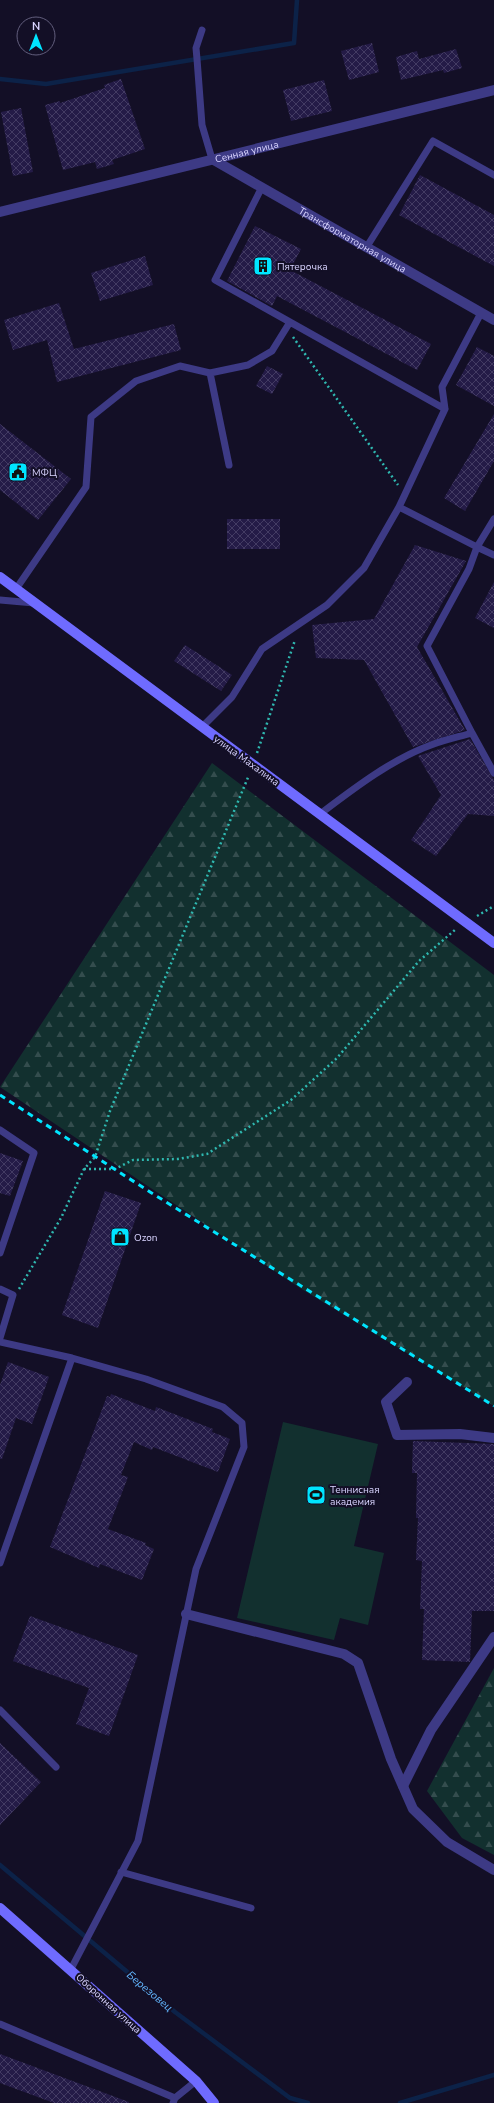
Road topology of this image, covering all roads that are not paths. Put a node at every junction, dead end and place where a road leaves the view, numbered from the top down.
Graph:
1 (202, 30) dead end
2 (494, 90) edge
3 (212, 159) junction
4 (494, 175) edge
5 (261, 189) junction
6 (0, 212) edge
7 (366, 248) junction
8 (481, 313) junction
9 (494, 320) edge
10 (288, 324) junction
11 (210, 374) junction
12 (445, 409) junction
13 (229, 464) dead end
14 (399, 507) junction
15 (494, 519) edge
16 (477, 547) junction
17 (494, 555) edge
18 (0, 577) edge
19 (16, 590) junction
20 (0, 600) edge
21 (34, 603) junction
22 (202, 727) junction
23 (472, 733) junction
24 (494, 773) edge
25 (320, 814) junction
26 (494, 943) edge
27 (0, 1130) edge
28 (0, 1253) edge
29 (0, 1289) edge
30 (0, 1338) edge
31 (0, 1342) edge
32 (72, 1358) junction
33 (407, 1382) dead end
34 (494, 1438) edge
35 (0, 1563) edge
36 (186, 1614) junction
37 (494, 1636) edge
38 (0, 1710) edge
39 (56, 1767) dead end
40 (403, 1786) junction
41 (494, 1870) edge
42 (122, 1872) junction
43 (0, 1908) edge
44 (250, 1908) dead end
45 (71, 1969) junction
46 (0, 2024) edge
47 (196, 2081) junction
48 (174, 2100) edge
49 (214, 2103) edge

1 - 3 lane
2 - 3 street, Сенная улица
3 - 5 street, Трансформаторная улица
3 - 6 street, Сенная улица
4 - 7 lane
5 - 7 street, Трансформаторная улица
5 - 10 lane
7 - 8 street, Трансформаторная улица
8 - 9 street, Трансформаторная улица
8 - 12 lane
10 - 11 lane
10 - 12 lane
11 - 13 lane
11 - 19 lane
12 - 14 lane
14 - 16 lane
14 - 22 lane
15 - 16 lane
16 - 17 lane
16 - 23 lane
18 - 19 street, улица Махалина
19 - 21 street, улица Махалина
20 - 21 lane
21 - 22 street, улица Махалина
22 - 25 street, улица Махалина
23 - 24 lane
23 - 25 lane
25 - 26 street, улица Махалина
27 - 28 lane
29 - 30 lane
31 - 32 lane
32 - 35 lane
32 - 36 lane
33 - 34 street
36 - 40 street
36 - 42 lane
37 - 40 street
38 - 39 lane
40 - 41 street
42 - 44 lane
42 - 45 lane
43 - 45 street, Оборонная улица
45 - 47 street, Оборонная улица
46 - 48 lane
47 - 48 lane
47 - 49 street, Оборонная улица

